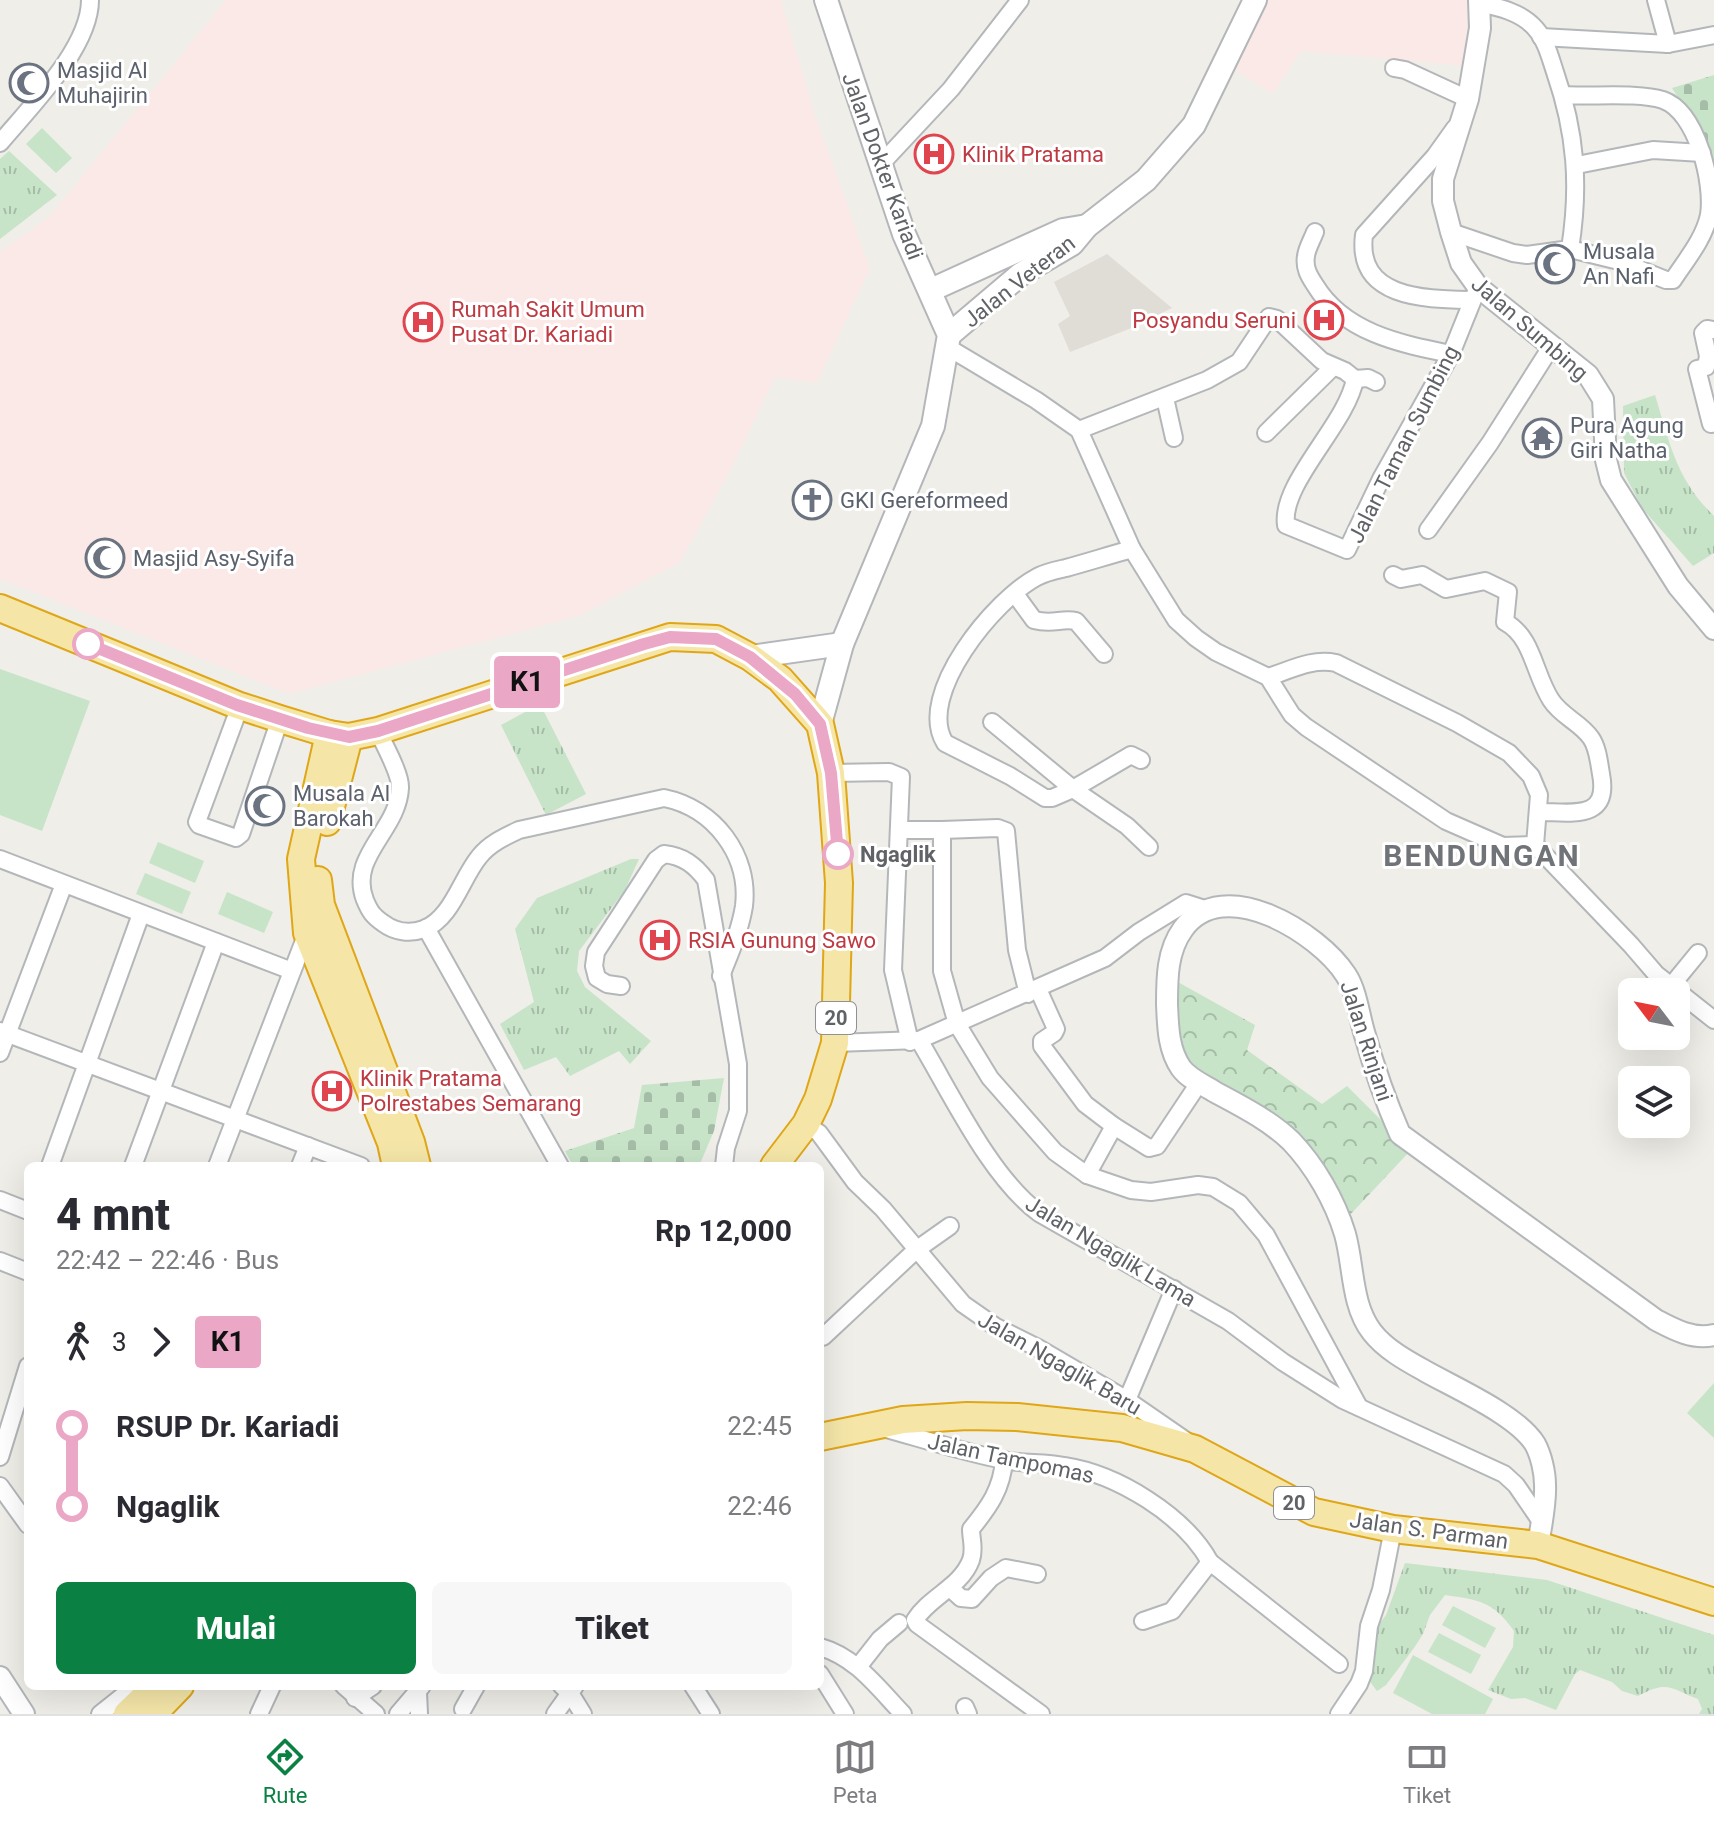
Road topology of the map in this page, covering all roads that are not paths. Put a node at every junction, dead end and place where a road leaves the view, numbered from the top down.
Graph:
1 (90, 0) edge
2 (826, 0) edge
3 (1255, 0) edge
4 (1656, 0) edge
5 (1479, 1) edge
6 (1017, 2) edge
7 (1714, 35) edge
8 (1541, 37) junction
9 (1668, 44) junction
10 (1394, 68) dead end
11 (1563, 95) junction
12 (1466, 107) junction
13 (0, 143) edge
14 (1702, 153) junction
15 (880, 165) junction
16 (1577, 165) junction
17 (1087, 226) junction
18 (1315, 232) dead end
19 (1451, 232) junction
20 (1570, 249) junction
21 (931, 290) junction
22 (1475, 293) junction
23 (1714, 330) edge
24 (949, 341) junction
25 (1551, 347) junction
26 (1451, 354) junction
27 (1333, 367) junction
28 (1355, 379) junction
29 (1376, 382) dead end
30 (1165, 398) junction
31 (1711, 424) dead end
32 (1079, 430) junction
33 (1266, 433) dead end
34 (1174, 438) dead end
35 (1428, 530) dead end
36 (1132, 549) junction
37 (1393, 575) dead end
38 (1015, 594) junction
39 (0, 608) edge
40 (1714, 629) edge
41 (842, 644) junction
42 (1104, 654) dead end
43 (750, 657) junction
44 (1268, 677) junction
45 (240, 706) junction
46 (280, 719) junction
47 (992, 722) dead end
48 (820, 724) junction
49 (378, 731) junction
50 (339, 735) junction
51 (1141, 760) dead end
52 (831, 773) junction
53 (1073, 789) junction
54 (1538, 812) junction
55 (900, 830) junction
56 (942, 830) junction
57 (1535, 845) junction
58 (1149, 847) dead end
59 (0, 859) edge
60 (64, 884) junction
61 (1208, 910) junction
62 (141, 914) junction
63 (426, 928) junction
64 (307, 933) junction
65 (216, 942) junction
66 (1698, 953) dead end
67 (292, 971) junction
68 (721, 976) junction
69 (1661, 978) edge
70 (1678, 978) edge
71 (621, 986) dead end
72 (1033, 991) junction
73 (1690, 1001) edge
74 (1714, 1020) edge
75 (957, 1024) junction
76 (4, 1032) edge
77 (915, 1041) junction
78 (835, 1043) junction
79 (0, 1053) edge
80 (368, 1060) junction
81 (87, 1063) junction
82 (1199, 1083) junction
83 (161, 1091) junction
84 (235, 1119) junction
85 (806, 1124) junction
86 (1114, 1126) junction
87 (308, 1146) junction
88 (51, 1162) edge
89 (134, 1162) edge
90 (219, 1162) edge
91 (302, 1162) edge
92 (350, 1162) edge
93 (395, 1162) edge
94 (416, 1162) edge
95 (558, 1162) edge
96 (724, 1162) edge
97 (777, 1162) edge
98 (1087, 1175) junction
99 (0, 1200) edge
100 (24, 1209) edge
101 (950, 1226) dead end
102 (916, 1250) junction
103 (0, 1261) edge
104 (24, 1270) edge
105 (1174, 1289) junction
106 (1714, 1335) edge
107 (824, 1336) edge
108 (23, 1400) edge
109 (1127, 1400) junction
110 (1359, 1407) junction
111 (878, 1427) junction
112 (824, 1436) edge
113 (1195, 1449) junction
114 (0, 1457) edge
115 (1004, 1460) junction
116 (0, 1486) edge
117 (24, 1519) edge
118 (1393, 1529) junction
119 (1540, 1534) junction
120 (1210, 1562) junction
121 (1037, 1574) dead end
122 (950, 1588) junction
123 (1714, 1602) edge
124 (1143, 1621) dead end
125 (899, 1623) dead end
126 (824, 1648) edge
127 (1339, 1664) dead end
128 (858, 1667) junction
129 (0, 1677) edge
130 (824, 1680) edge
131 (171, 1690) edge
132 (270, 1690) edge
133 (419, 1690) edge
134 (420, 1690) edge
135 (474, 1690) edge
136 (568, 1690) edge
137 (570, 1690) edge
138 (696, 1690) edge
139 (349, 1692) edge
140 (146, 1701) edge
141 (463, 1709) dead end
142 (24, 1714) edge
143 (100, 1714) edge
144 (259, 1714) edge
145 (376, 1714) edge
146 (398, 1714) edge
147 (419, 1714) edge
148 (555, 1714) edge
149 (583, 1714) edge
150 (711, 1714) edge
151 (845, 1714) edge
152 (903, 1714) edge
153 (1041, 1714) edge
154 (1340, 1714) edge

1 - 13 street
2 - 15 main road, Jalan Dokter Kariadi
3 - 17 main road, Jalan Veteran
4 - 9 street
5 - 8 street
5 - 12 street, Jalan Sumbing
6 - 15 street
7 - 9 street
8 - 9 street
8 - 11 street
10 - 12 street
11 - 14 street
11 - 16 street
12 - 19 street, Jalan Sumbing
12 - 22 street
14 - 16 street
14 - 20 street
15 - 21 main road, Jalan Dokter Kariadi
16 - 20 street
17 - 21 main road, Jalan Veteran
17 - 24 main road, Jalan Veteran
18 - 26 street
19 - 20 street
19 - 22 street, Jalan Sumbing
21 - 24 main road, Jalan Dokter Kariadi
22 - 25 street, Jalan Sumbing
22 - 26 street, Jalan Taman Sumbing
23 - 31 street
24 - 32 street
24 - 41 main road
25 - 35 street
25 - 40 street, Jalan Sumbing
26 - 28 street, Jalan Taman Sumbing
27 - 28 street
27 - 30 street
27 - 33 street
28 - 29 street
30 - 32 street
30 - 34 street
32 - 36 street
36 - 38 street
36 - 44 street
37 - 54 street
38 - 42 street
38 - 53 street
39 - 45 highway, 20
41 - 43 main road
41 - 48 main road
43 - 48 highway, 20
43 - 49 highway, 20
44 - 54 street
44 - 57 street
45 - 46 highway, 20
45 - 46 street
46 - 50 highway, 20
47 - 53 street
48 - 52 highway, 20
49 - 50 highway, 20
49 - 63 street
50 - 64 highway
50 - 80 highway
51 - 53 street
52 - 55 street, Jalan Ngaglik Lama
52 - 78 highway, 20
53 - 58 street
54 - 57 street
55 - 56 street
55 - 77 street, Jalan Ngaglik Lama
56 - 72 street
56 - 75 street
57 - 69 street
59 - 60 street
60 - 62 street
60 - 76 street
61 - 72 street
61 - 82 street
61 - 106 street, Jalan Rinjani
62 - 65 street
62 - 81 street
63 - 68 street
63 - 95 street
64 - 67 street
64 - 80 highway
65 - 67 street
65 - 83 street
66 - 70 street
67 - 84 street
68 - 71 street
68 - 96 street
72 - 75 street
72 - 86 street
73 - 74 street
75 - 77 street
75 - 98 street
76 - 79 street
76 - 81 street
77 - 78 street
77 - 105 street, Jalan Ngaglik Lama
78 - 85 highway, 20
80 - 93 highway
80 - 94 highway
81 - 83 street
81 - 88 street
82 - 86 street
82 - 119 street
83 - 84 street
83 - 89 street
84 - 87 street
84 - 90 street
85 - 97 highway, 20
85 - 102 street, Jalan Ngaglik Baru
86 - 98 street
87 - 91 street
87 - 92 street
98 - 110 street
99 - 100 street
101 - 102 street
102 - 107 street
102 - 109 street, Jalan Ngaglik Baru
103 - 104 street
105 - 109 street
105 - 110 street, Jalan Ngaglik Lama
108 - 114 street
109 - 113 street, Jalan Ngaglik Baru
110 - 119 street, Jalan Ngaglik Lama
111 - 112 highway, Jalan S. Parman / 20
111 - 113 highway, Jalan S. Parman / 20
111 - 115 street, Jalan Tampomas
113 - 118 highway, Jalan S. Parman / 20
115 - 120 street, Jalan Tampomas
115 - 122 street
116 - 117 street
118 - 119 highway, Jalan S. Parman / 20
118 - 154 street
119 - 123 highway, Jalan S. Parman / 20
120 - 124 street
120 - 127 street, Jalan Tampomas
121 - 122 street
122 - 153 street
125 - 128 street
126 - 128 street
128 - 152 street
129 - 142 street
130 - 151 street
131 - 140 highway
132 - 144 street
133 - 146 street
134 - 147 street
135 - 141 street
136 - 148 street
137 - 149 street
138 - 150 street
139 - 145 street
140 - 143 street

